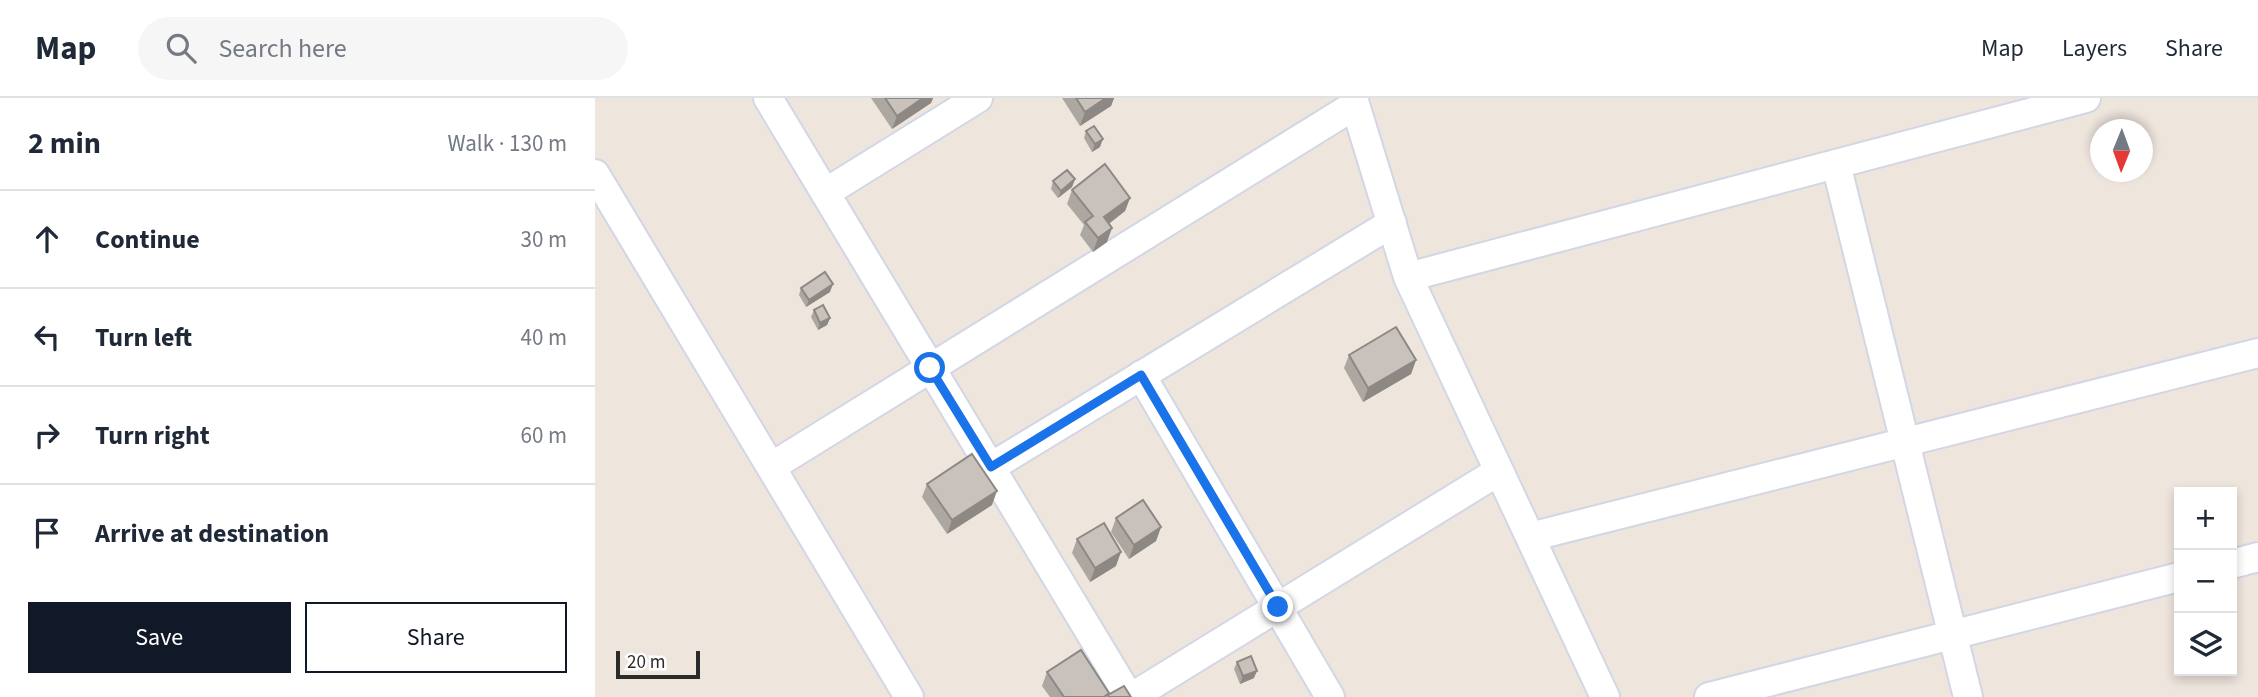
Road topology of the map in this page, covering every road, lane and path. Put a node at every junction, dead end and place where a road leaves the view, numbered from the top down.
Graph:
1 (768, 98) edge
2 (978, 98) edge
3 (2086, 98) edge
4 (1354, 102) edge
5 (1836, 164) junction
6 (595, 174) edge
7 (825, 193) junction
8 (1392, 223) junction
9 (1408, 277) junction
10 (2258, 353) edge
11 (930, 368) junction
12 (1141, 375) junction
13 (1905, 442) junction
14 (771, 467) junction
15 (991, 467) junction
16 (1499, 471) junction
17 (1530, 537) junction
18 (2258, 557) edge
19 (2237, 563) edge
20 (2174, 578) edge
21 (1278, 607) junction
22 (1953, 635) junction
23 (909, 697) edge
24 (1131, 697) edge
25 (1330, 697) edge
26 (1605, 697) edge
27 (1709, 697) edge
28 (1968, 697) edge

1 - 7 street
2 - 7 street
3 - 5 street
4 - 8 street
4 - 11 street
5 - 9 street
5 - 13 street
6 - 14 street
7 - 11 street
8 - 9 street
8 - 12 street
9 - 16 street
10 - 13 street
11 - 14 street
11 - 15 street
12 - 15 street
12 - 21 street
13 - 17 street
13 - 22 street
14 - 23 street
15 - 24 street
16 - 17 street
16 - 21 street
17 - 26 street
18 - 19 street
20 - 22 street
21 - 24 street
21 - 25 street
22 - 27 street
22 - 28 street

